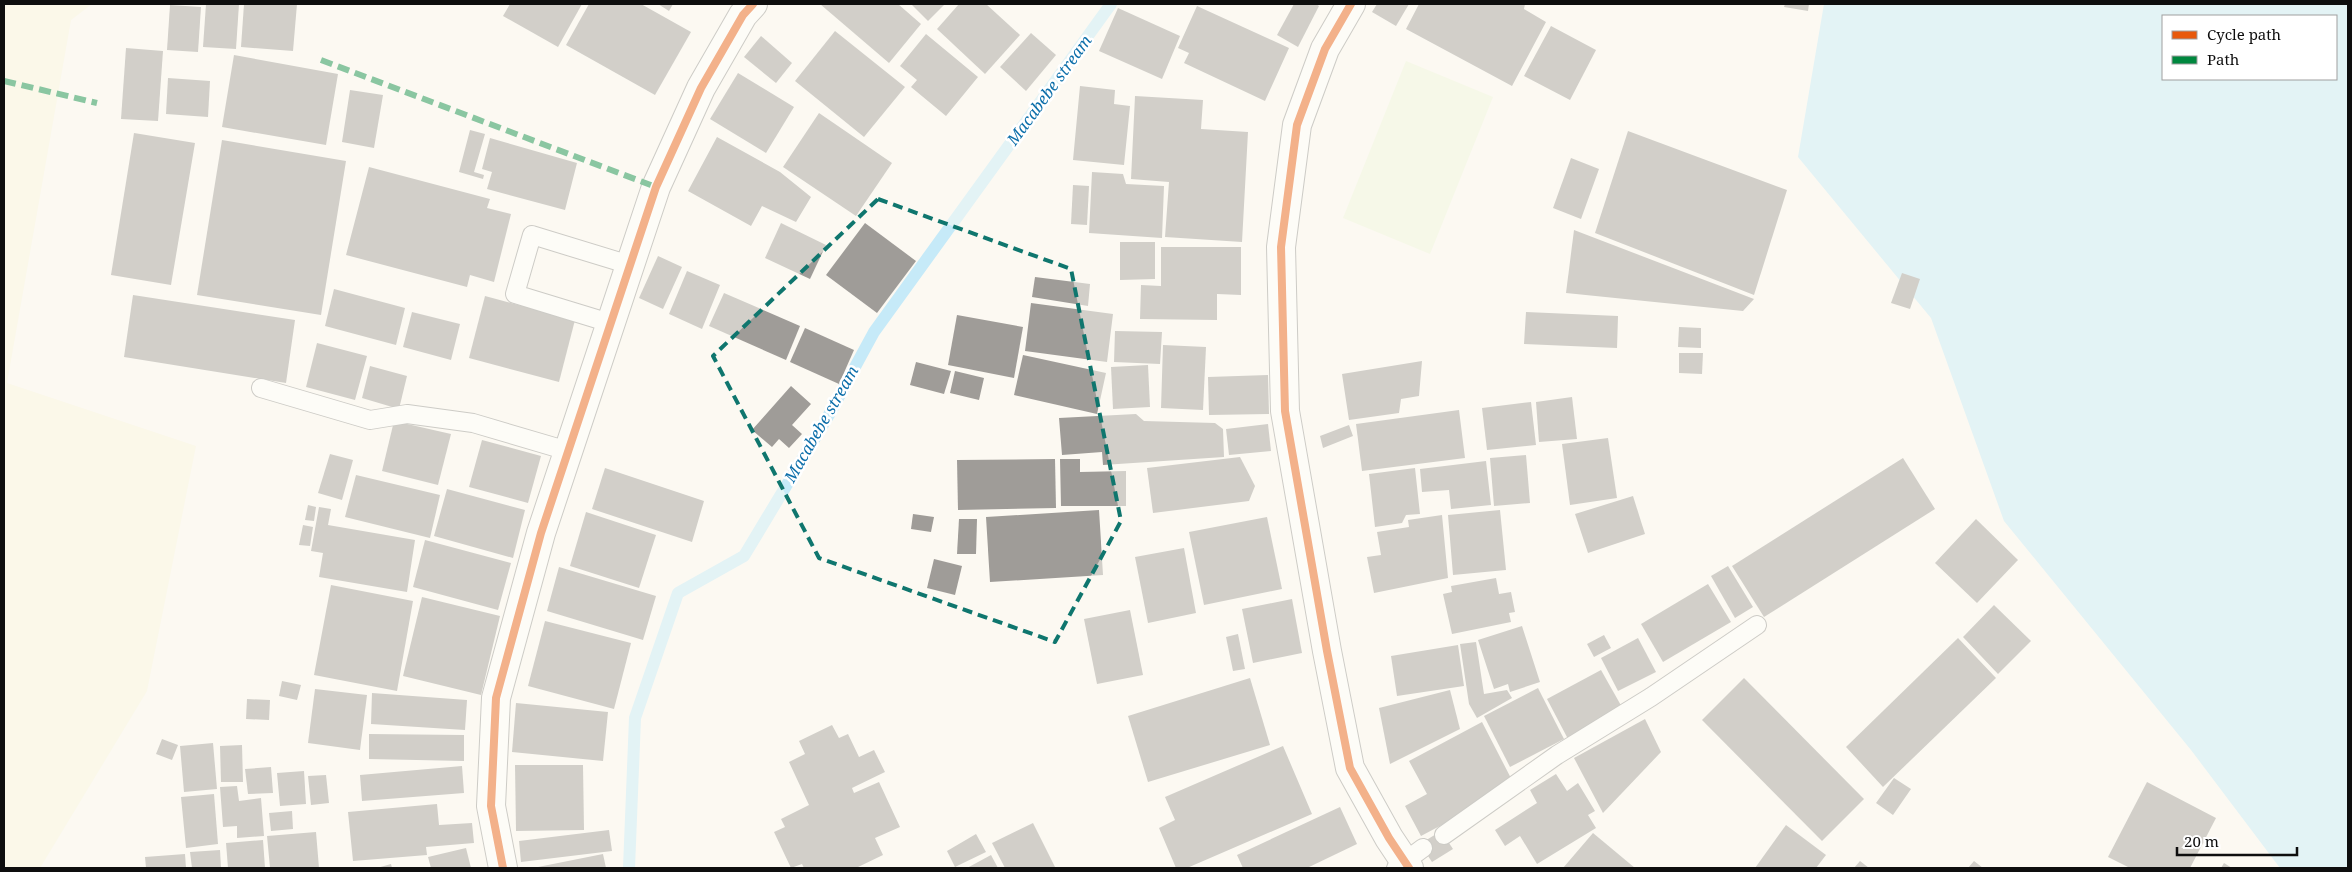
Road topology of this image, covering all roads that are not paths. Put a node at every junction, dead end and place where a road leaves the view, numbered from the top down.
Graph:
1 (753, 4) edge
2 (1351, 4) edge
3 (630, 265) junction
4 (610, 323) junction
5 (262, 388) dead end
6 (568, 451) junction
7 (1757, 626) dead end
8 (1444, 835) dead end
9 (1408, 862) edge
10 (504, 868) edge

1 - 3 street
2 - 9 street
3 - 4 street
3 - 4 lane
4 - 6 street
5 - 6 lane
6 - 10 street
7 - 8 lane

